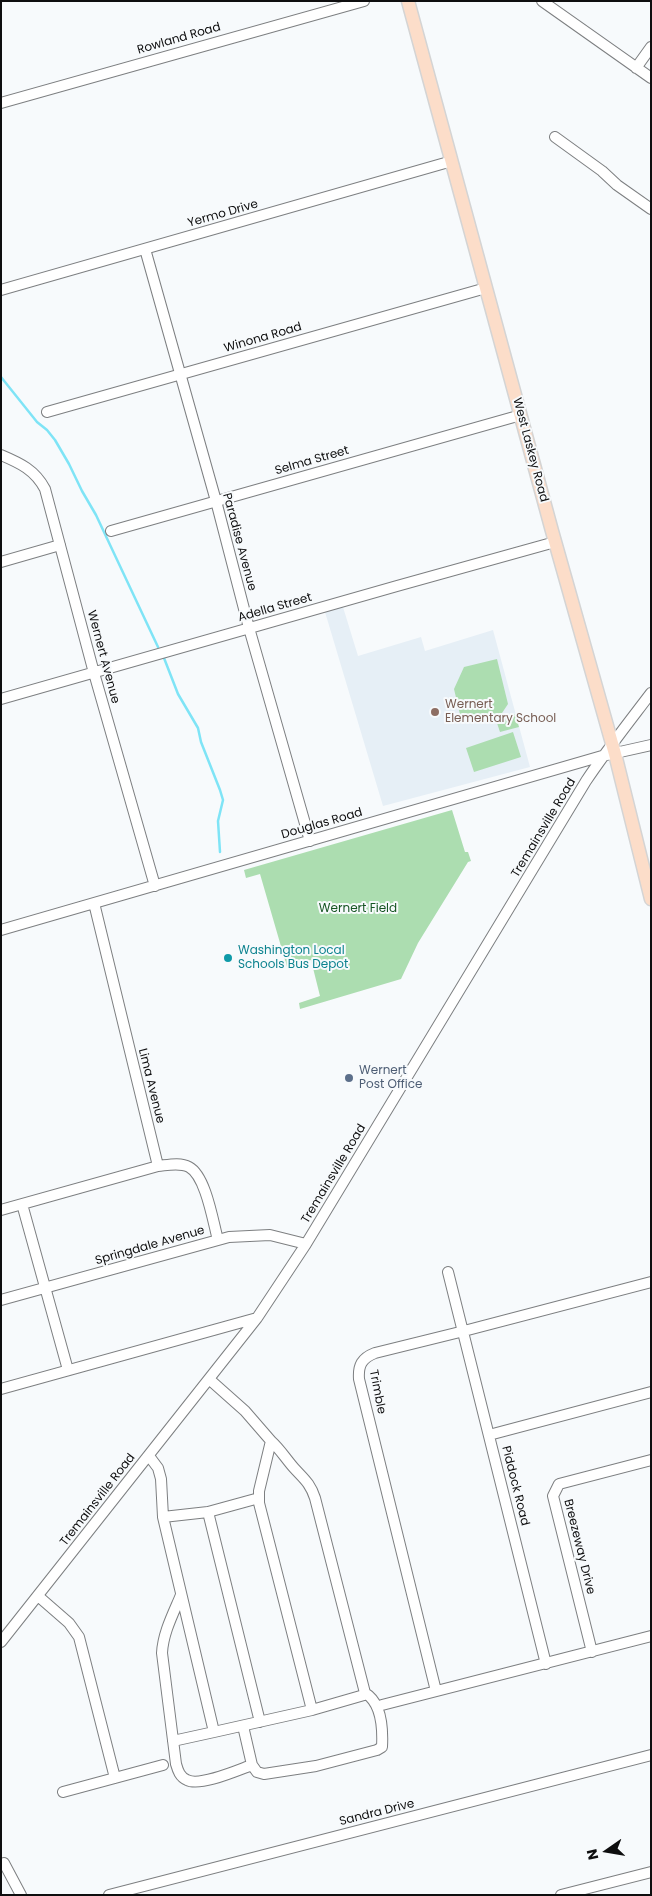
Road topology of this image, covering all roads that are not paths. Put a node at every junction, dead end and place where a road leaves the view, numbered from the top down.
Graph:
1 (364, 1) edge
2 (408, 1) edge
3 (542, 1) edge
4 (651, 47) edge
5 (636, 68) junction
6 (651, 78) edge
7 (1, 103) edge
8 (555, 137) dead end
9 (452, 161) junction
10 (651, 209) edge
11 (145, 249) junction
12 (486, 288) junction
13 (1, 290) edge
14 (179, 375) junction
15 (47, 412) dead end
16 (521, 415) junction
17 (1, 455) edge
18 (216, 501) junction
19 (111, 531) dead end
20 (555, 542) junction
21 (60, 545) junction
22 (1, 562) edge
23 (249, 628) junction
24 (94, 673) junction
25 (651, 693) edge
26 (1, 699) edge
27 (651, 745) edge
28 (610, 752) junction
29 (310, 841) junction
30 (647, 865) edge
31 (154, 886) junction
32 (651, 898) edge
33 (94, 903) junction
34 (1, 930) edge
35 (158, 1166) junction
36 (22, 1204) junction
37 (1, 1210) edge
38 (218, 1240) junction
39 (306, 1244) junction
40 (448, 1272) dead end
41 (651, 1282) edge
42 (45, 1288) junction
43 (1, 1300) edge
44 (257, 1318) junction
45 (464, 1332) junction
46 (68, 1370) junction
47 (210, 1379) junction
48 (1, 1389) edge
49 (651, 1392) edge
50 (489, 1435) junction
51 (271, 1441) junction
52 (149, 1456) junction
53 (651, 1460) edge
54 (259, 1498) junction
55 (208, 1512) junction
56 (164, 1517) junction
57 (181, 1595) junction
58 (38, 1596) junction
59 (651, 1636) edge
60 (1, 1642) edge
61 (592, 1652) junction
62 (546, 1664) junction
63 (436, 1691) junction
64 (365, 1692) junction
65 (382, 1705) dead end
66 (312, 1710) junction
67 (260, 1722) junction
68 (243, 1726) junction
69 (214, 1732) junction
70 (173, 1741) junction
71 (651, 1755) edge
72 (163, 1765) dead end
73 (252, 1765) junction
74 (115, 1778) junction
75 (63, 1792) dead end
76 (4, 1863) dead end
77 (651, 1872) edge
78 (21, 1895) edge
79 (109, 1895) edge
80 (561, 1895) edge

1 - 7 street, Rowland Road
2 - 9 main road, West Laskey Road
3 - 5 street
4 - 5 street
5 - 6 street
8 - 10 street
9 - 11 street, Yermo Drive
9 - 12 main road, West Laskey Road
11 - 13 street, Yermo Drive
11 - 14 street, Paradise Avenue
12 - 14 street, Winona Road
12 - 16 main road, West Laskey Road
14 - 15 street, Winona Road
14 - 18 street, Paradise Avenue
16 - 18 street, Selma Street
16 - 20 main road, West Laskey Road
17 - 21 street, Wernert Avenue
18 - 19 street, Selma Street
18 - 23 street, Paradise Avenue
20 - 23 street, Adella Street
20 - 28 main road, West Laskey Road
21 - 22 street
21 - 24 street, Wernert Avenue
23 - 24 street, Adella Street
23 - 29 street, Paradise Avenue
24 - 26 street, Adella Street
24 - 31 street, Wernert Avenue
25 - 28 street, Tremainsville Road
27 - 28 street, Douglas Road
28 - 29 street, Douglas Road
28 - 30 main road, West Laskey Road
28 - 39 street, Tremainsville Road
29 - 31 street, Douglas Road
30 - 32 main road, West Laskey Road
31 - 33 street, Douglas Road
33 - 34 street, Douglas Road
33 - 35 street, Lima Avenue
35 - 36 street
35 - 38 street
36 - 37 street
36 - 42 street
38 - 39 street, Springdale Avenue
38 - 42 street, Springdale Avenue
39 - 44 street, Tremainsville Road
40 - 45 street, Piddock Road
41 - 45 street, Trimble
42 - 43 street, Springdale Avenue
42 - 46 street
44 - 46 street
44 - 47 street, Tremainsville Road
45 - 50 street, Piddock Road
45 - 63 street, Trimble
46 - 48 street
47 - 51 street
47 - 52 street, Tremainsville Road
49 - 50 street
50 - 62 street, Piddock Road
51 - 54 street
51 - 64 street
52 - 56 street
52 - 58 street, Tremainsville Road
53 - 61 street, Breezeway Drive
54 - 55 street
54 - 66 street
55 - 56 street
55 - 67 street
56 - 57 street
57 - 69 street
57 - 70 street
58 - 60 street, Tremainsville Road
58 - 74 street
59 - 61 street
61 - 62 street
62 - 63 street
63 - 65 street
64 - 66 street
64 - 73 street
66 - 67 street
67 - 68 street
68 - 69 street
68 - 73 street
69 - 70 street
70 - 73 street
71 - 79 street, Sandra Drive
72 - 74 street
74 - 75 street
76 - 78 street
77 - 80 street

